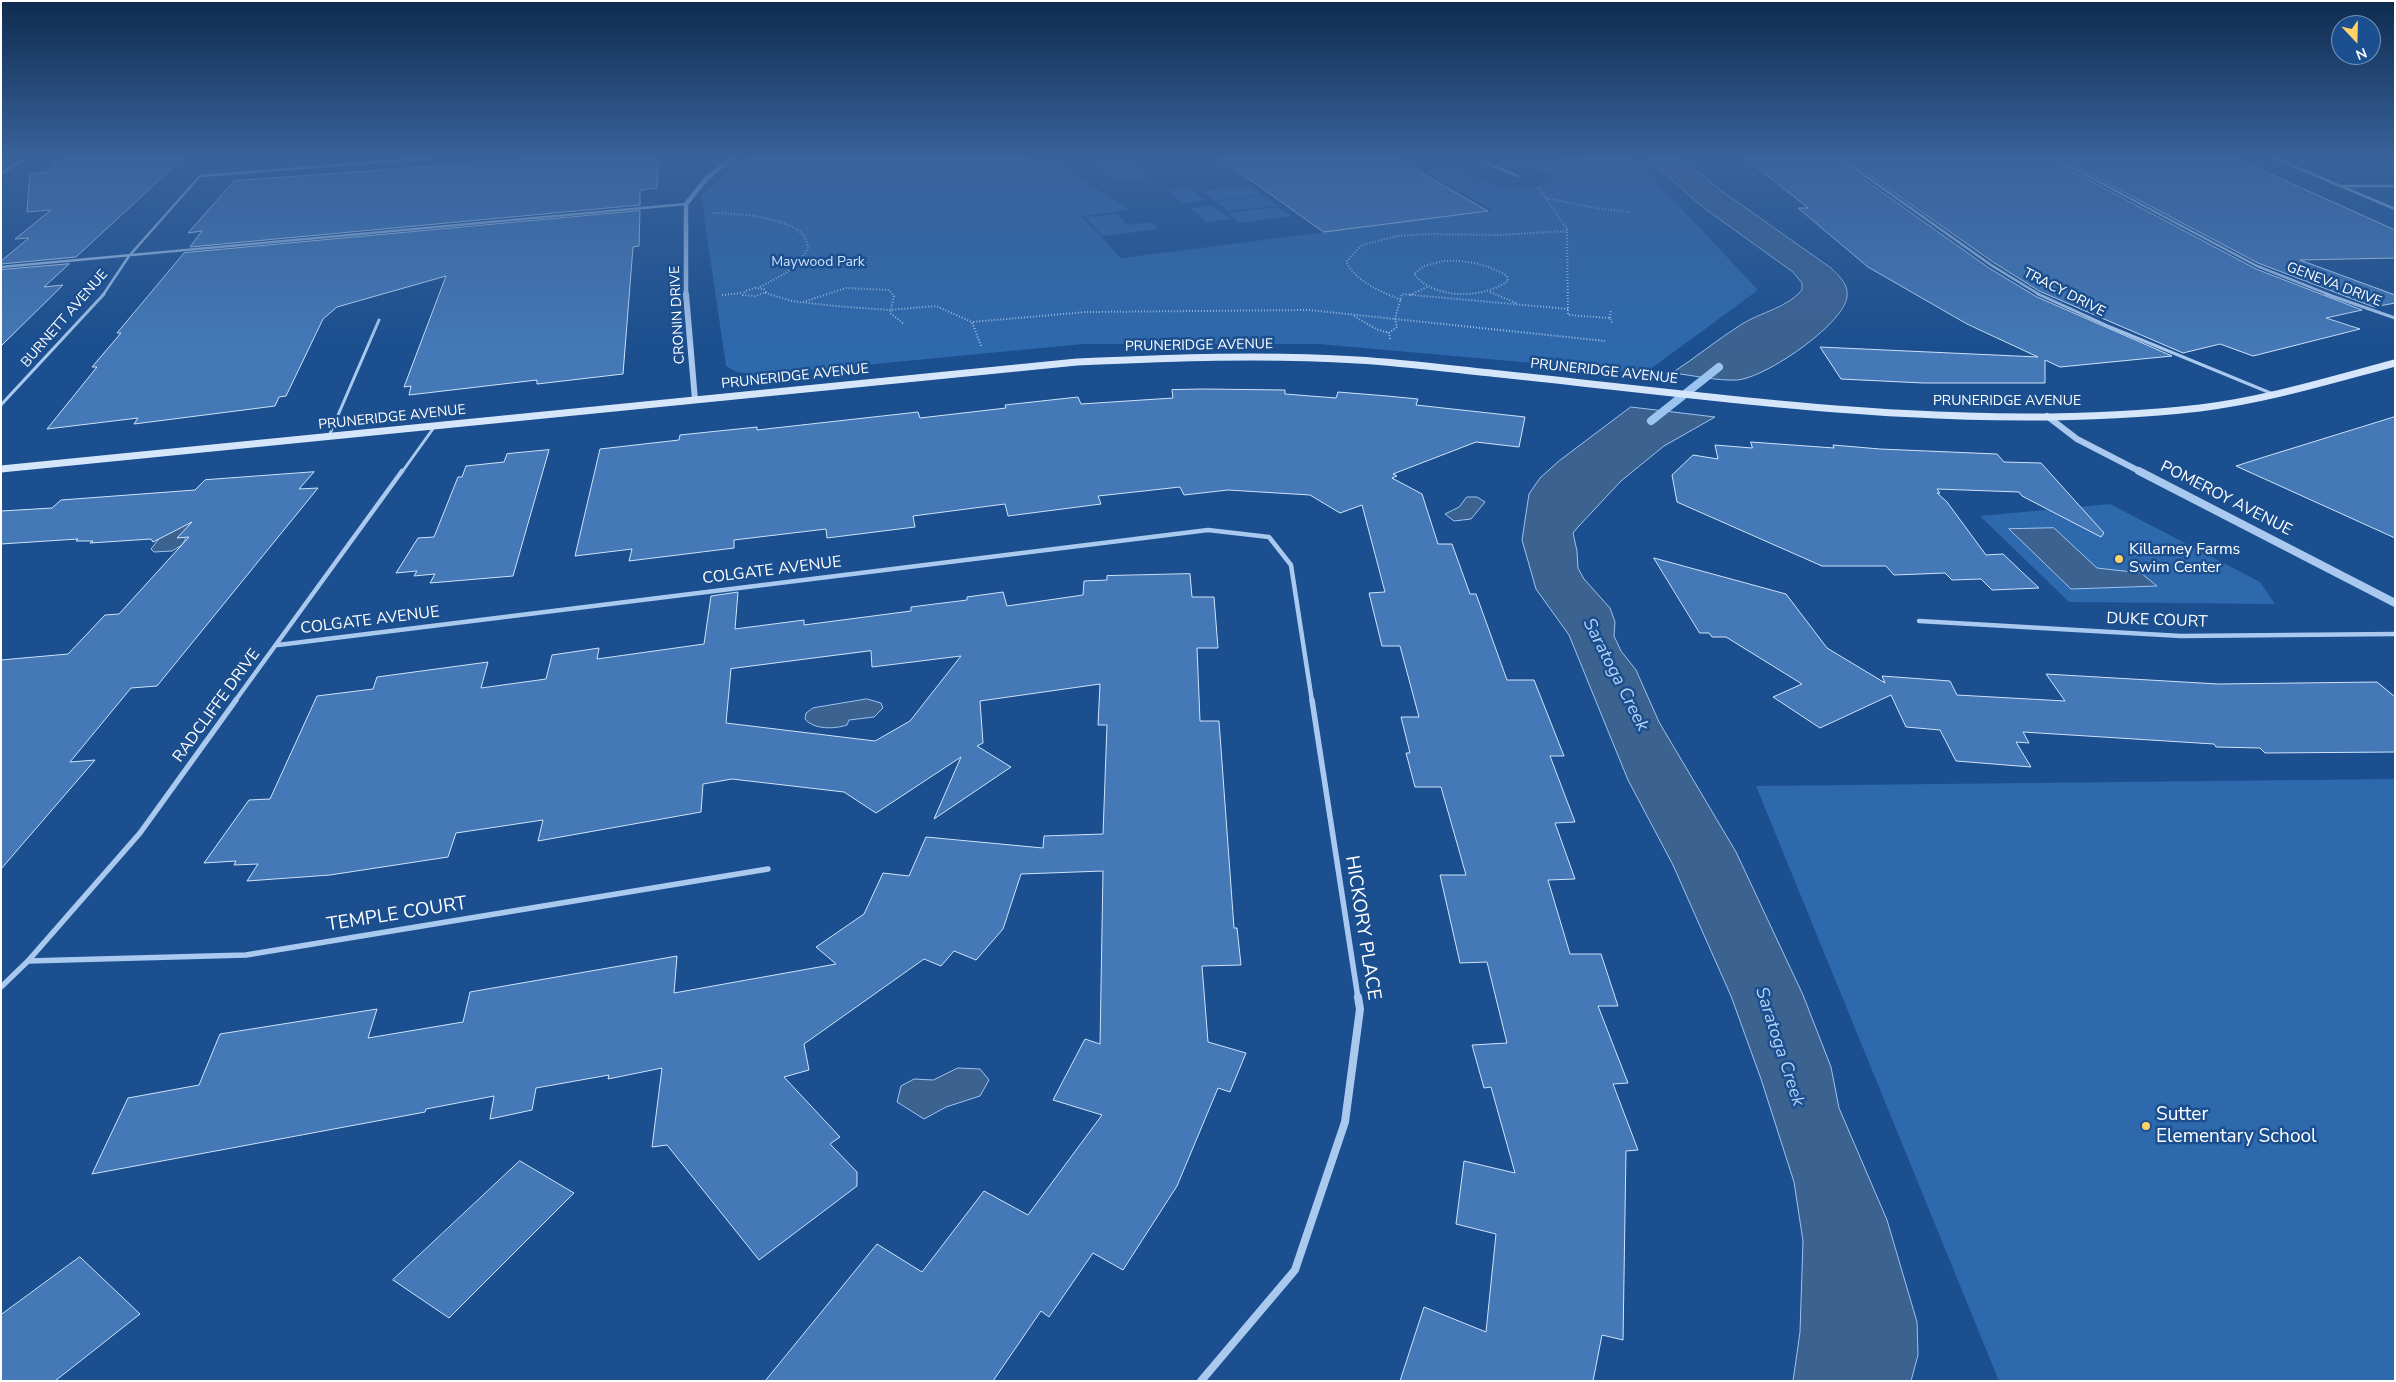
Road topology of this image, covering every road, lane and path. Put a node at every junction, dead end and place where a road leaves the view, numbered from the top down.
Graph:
1 (159, 222) edge
2 (488, 222) edge
3 (686, 222) edge
4 (778, 222) edge
5 (1561, 222) edge
6 (1931, 222) edge
7 (2175, 222) edge
8 (1567, 231) junction
9 (129, 256) junction
10 (1, 267) edge
11 (1428, 287) junction
12 (758, 288) junction
13 (1488, 292) junction
14 (742, 293) junction
15 (765, 293) junction
16 (1459, 293) junction
17 (722, 295) dead end
18 (1410, 295) junction
19 (1457, 299) junction
20 (1401, 300) junction
21 (801, 302) junction
22 (1519, 304) junction
23 (1568, 309) junction
24 (1611, 309) dead end
25 (889, 310) junction
26 (1352, 315) junction
27 (1395, 318) junction
28 (1610, 318) junction
29 (2395, 318) edge
30 (379, 320) dead end
31 (972, 322) junction
32 (1612, 323) dead end
33 (904, 324) dead end
34 (1389, 333) junction
35 (1390, 340) dead end
36 (1606, 341) dead end
37 (2395, 363) edge
38 (989, 370) junction
39 (2273, 394) junction
40 (695, 400) junction
41 (1, 406) edge
42 (2048, 416) junction
43 (435, 426) junction
44 (329, 436) junction
45 (1, 469) edge
46 (1269, 537) joint
47 (2395, 603) edge
48 (1919, 622) dead end
49 (2395, 634) edge
50 (278, 645) junction
51 (768, 869) dead end
52 (28, 961) junction
53 (1, 987) edge
54 (1201, 1381) edge

1 - 9 street, BURNETT AVENUE
2 - 9 street
3 - 40 street, CRONIN DRIVE
4 - 12 path
5 - 8 path
6 - 39 street, TRACY DRIVE
7 - 29 street, GENEVA DRIVE
8 - 20 path
8 - 23 path
9 - 10 street
9 - 41 street, BURNETT AVENUE
11 - 13 path
11 - 16 path
11 - 18 path
12 - 14 path
12 - 15 path
13 - 16 path
13 - 22 path
14 - 15 path
14 - 17 path
15 - 21 path
16 - 19 path
18 - 19 path
18 - 20 path
19 - 22 path
20 - 27 path
21 - 25 path
21 - 25 path
22 - 23 path
23 - 28 path
24 - 28 path
25 - 31 path
25 - 33 path
26 - 27 path
26 - 31 path
26 - 34 path
27 - 34 path
27 - 36 path
28 - 32 path
30 - 44 street
31 - 38 path
34 - 35 path
37 - 39 main road, PRUNERIDGE AVENUE
38 - 40 main road, PRUNERIDGE AVENUE
38 - 42 main road, PRUNERIDGE AVENUE
39 - 42 main road, PRUNERIDGE AVENUE
40 - 43 main road, PRUNERIDGE AVENUE
42 - 47 street, POMEROY AVENUE
43 - 44 main road, PRUNERIDGE AVENUE
43 - 50 street, RADCLIFFE DRIVE
44 - 45 main road, PRUNERIDGE AVENUE
46 - 50 street, COLGATE AVENUE
46 - 54 street, HICKORY PLACE
48 - 49 street, DUKE COURT
50 - 52 street, RADCLIFFE DRIVE
51 - 52 street, TEMPLE COURT
52 - 53 street, RADCLIFFE DRIVE

